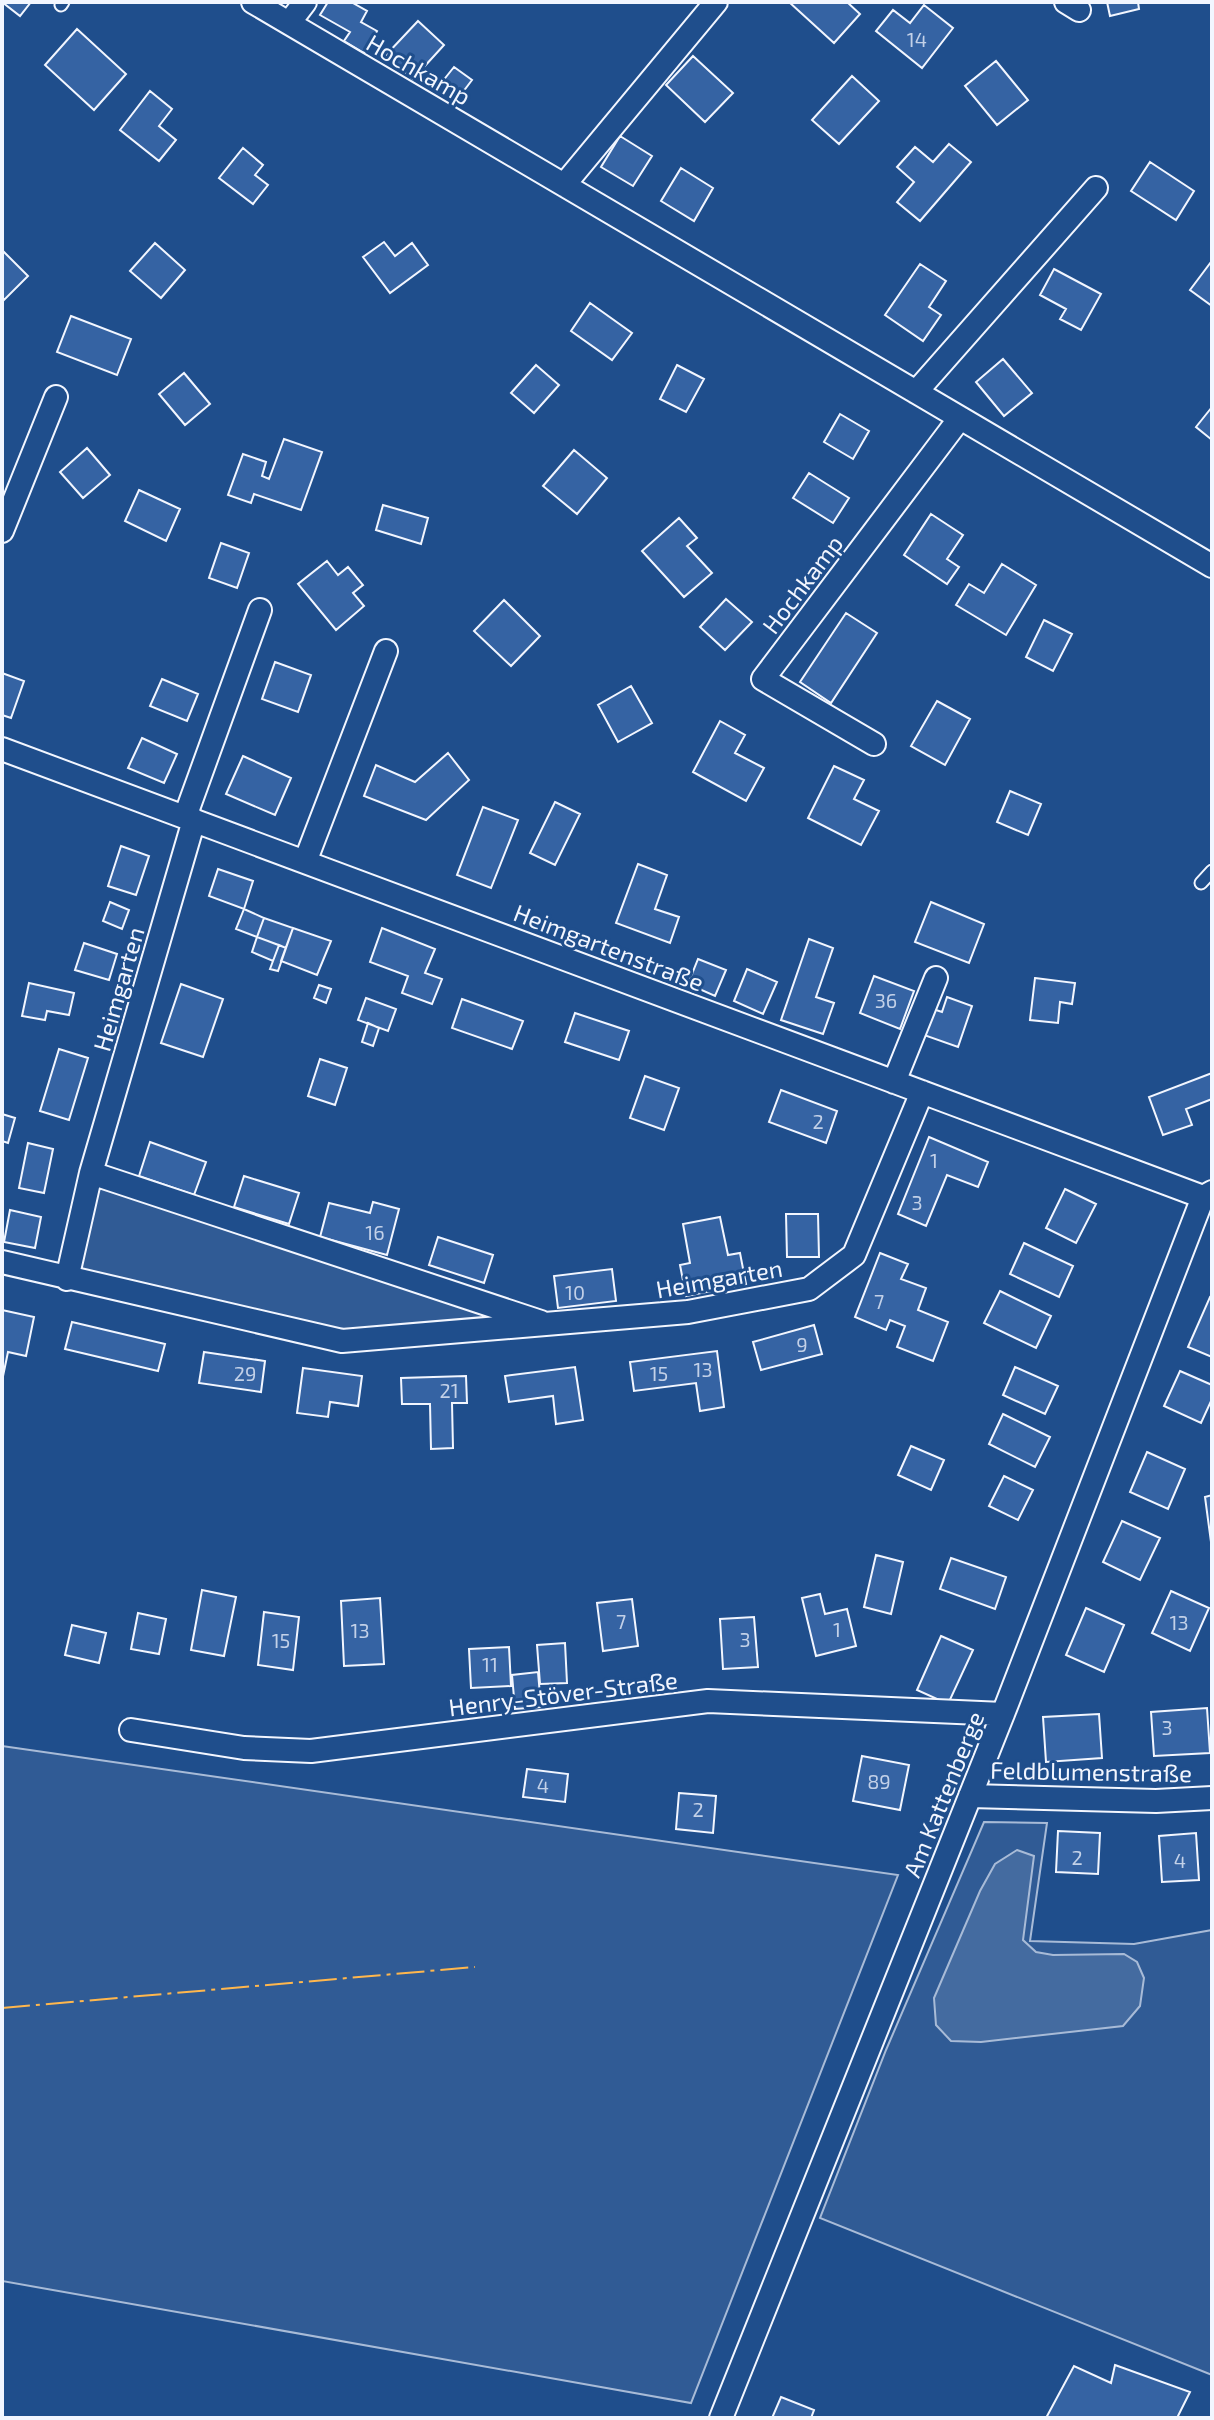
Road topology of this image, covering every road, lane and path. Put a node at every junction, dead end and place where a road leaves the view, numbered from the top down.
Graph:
1 (253, 2) edge
2 (305, 2) edge
3 (716, 2) edge
4 (289, 23) junction
5 (564, 185) junction
6 (1096, 188) dead end
7 (916, 392) junction
8 (56, 397) dead end
9 (960, 418) junction
10 (2, 531) edge
11 (1212, 566) edge
12 (260, 610) dead end
13 (386, 651) dead end
14 (874, 744) dead end
15 (2, 749) edge
16 (189, 818) junction
17 (305, 862) junction
18 (1212, 871) edge
19 (1201, 883) dead end
20 (936, 978) dead end
21 (894, 1082) junction
22 (922, 1092) junction
23 (91, 1173) junction
24 (1208, 1195) edge
25 (2, 1262) edge
26 (67, 1279) junction
27 (550, 1325) junction
28 (1003, 1714) junction
29 (131, 1730) dead end
30 (970, 1796) junction
31 (1212, 1798) edge
32 (721, 2418) edge

1 - 4 street, Hochkamp
2 - 4 street
3 - 5 street
4 - 5 street, Hochkamp
5 - 7 street, Hochkamp
6 - 7 street
7 - 9 street, Hochkamp
8 - 10 street
9 - 11 street, Hochkamp
9 - 14 street, Hochkamp
12 - 16 street
13 - 17 street
15 - 16 street, Heimgartenstraße
16 - 17 street, Heimgartenstraße
16 - 23 street, Heimgarten
17 - 21 street, Heimgartenstraße
18 - 19 lane
20 - 21 street
21 - 22 street, Heimgartenstraße
22 - 24 street, Heimgartenstraße
22 - 27 street, Heimgarten
23 - 26 street, Heimgarten
23 - 27 street, Heimgarten
24 - 28 street, Am Kattenberge
25 - 26 street, Heimgarten
26 - 27 street, Heimgarten
28 - 29 street, Henry-Stöver-Straße
28 - 30 street, Am Kattenberge
30 - 31 street, Feldblumenstraße
30 - 32 street, Am Kattenberge

